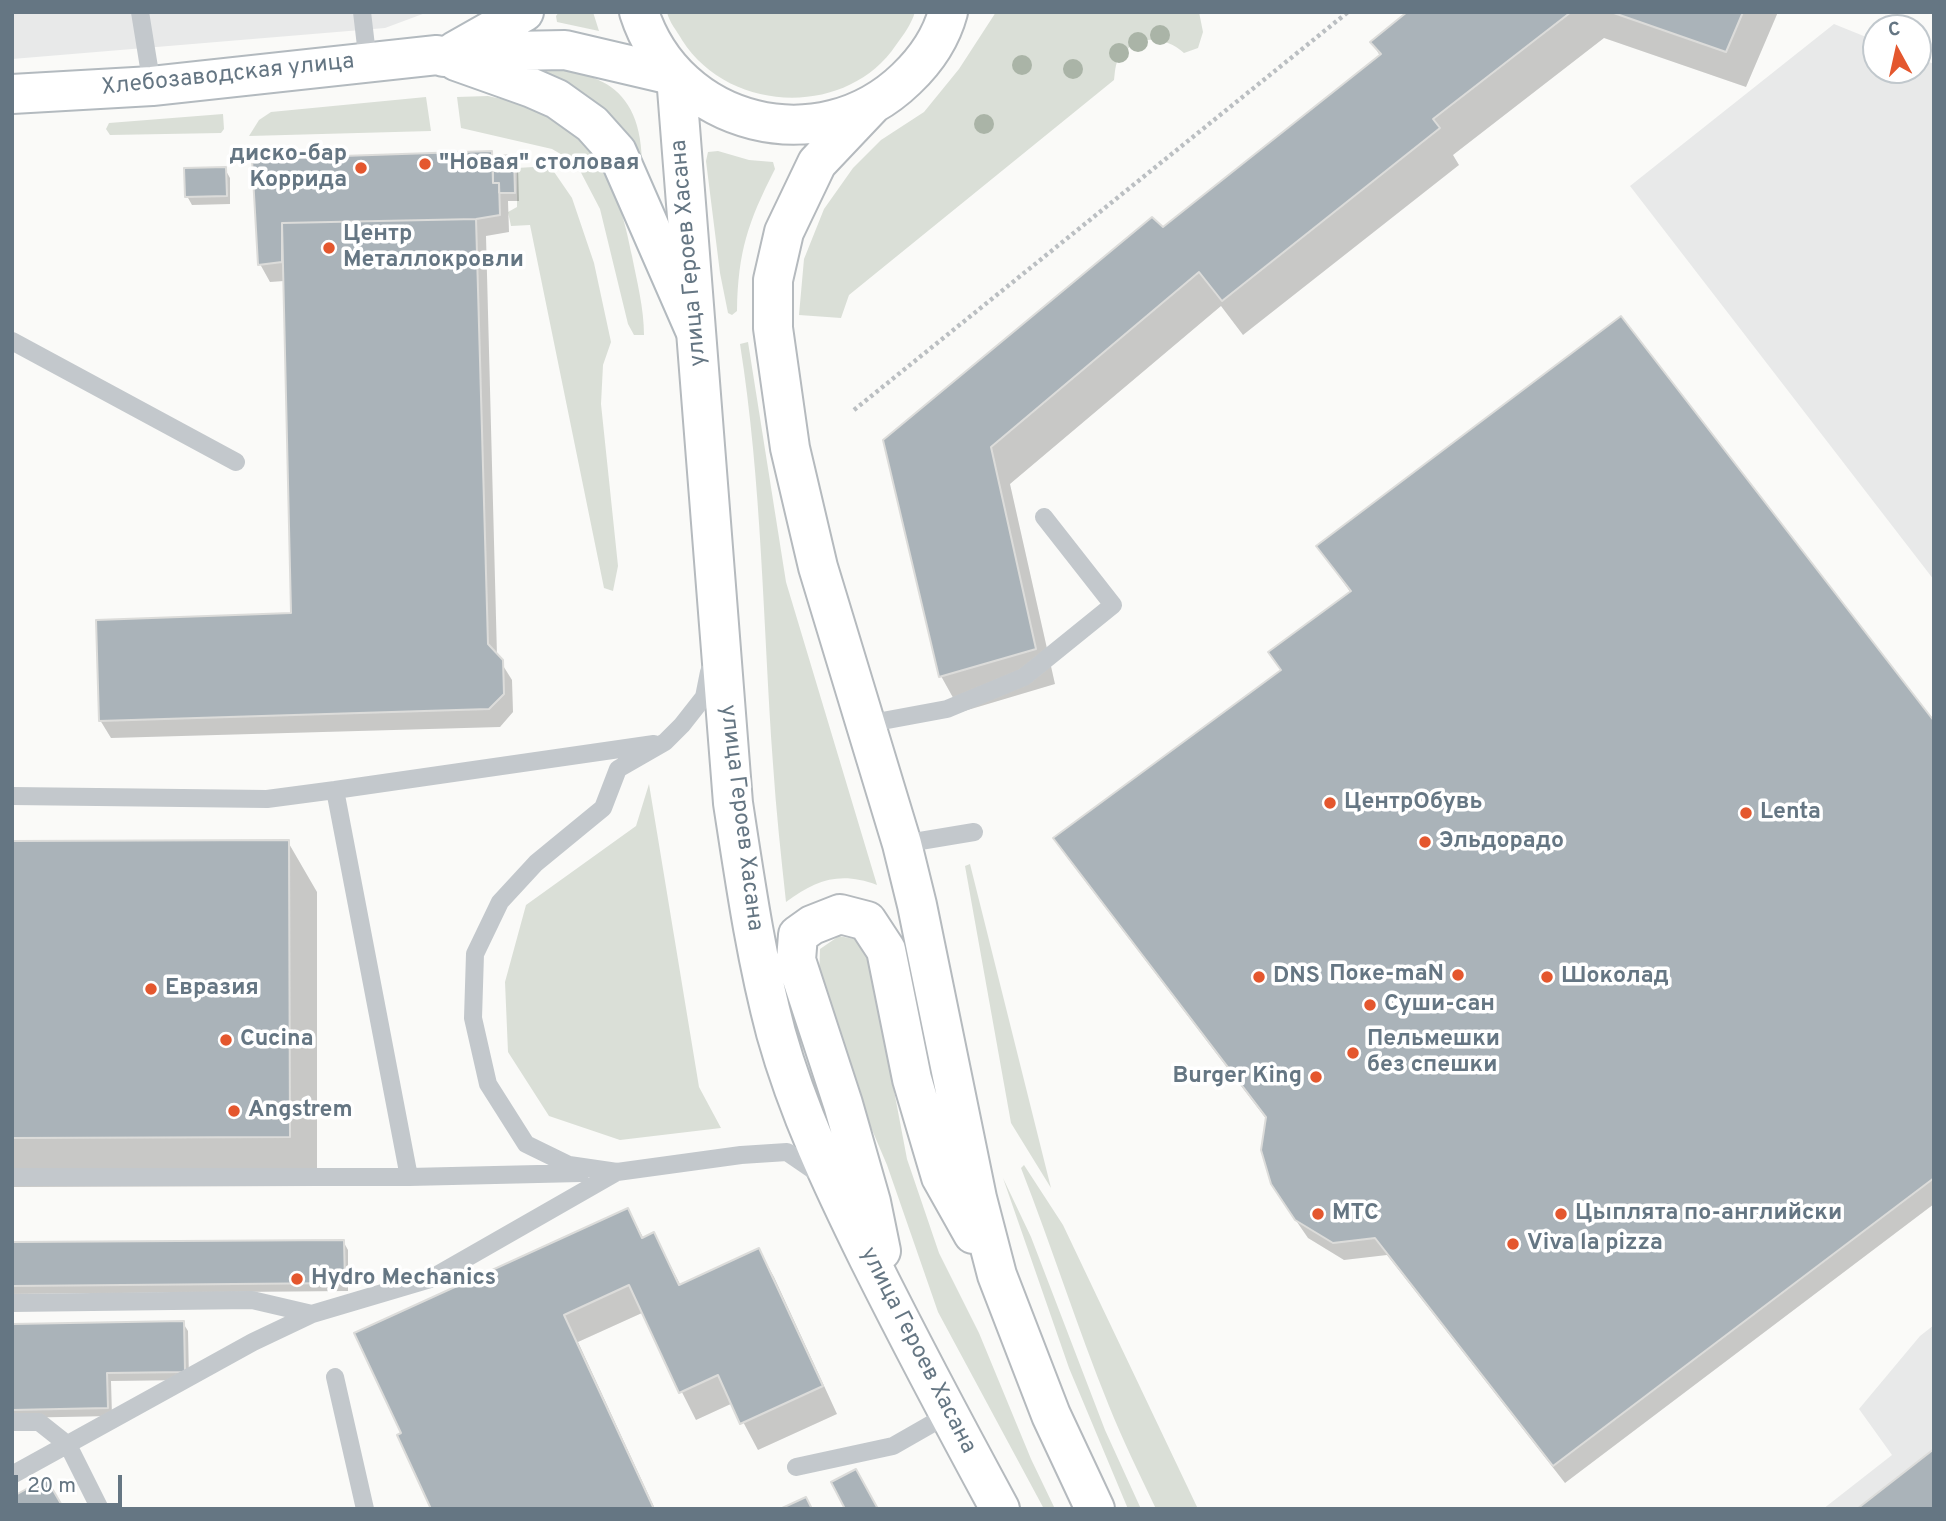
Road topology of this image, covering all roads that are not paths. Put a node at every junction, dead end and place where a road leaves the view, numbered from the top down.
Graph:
1 (140, 12) edge
2 (362, 12) edge
3 (483, 12) edge
4 (524, 12) edge
5 (639, 12) edge
6 (967, 12) edge
7 (942, 28) edge
8 (444, 57) junction
9 (368, 63) junction
10 (676, 76) junction
11 (152, 86) junction
12 (12, 94) edge
13 (871, 106) junction
14 (697, 335) junction
15 (12, 341) edge
16 (236, 462) dead end
17 (1044, 517) dead end
18 (718, 629) junction
19 (866, 724) junction
20 (665, 742) junction
21 (335, 790) junction
22 (12, 796) edge
23 (974, 832) dead end
24 (902, 844) junction
25 (617, 1172) junction
26 (12, 1177) edge
27 (409, 1177) junction
28 (831, 1182) junction
29 (996, 1275) junction
30 (891, 1302) junction
31 (12, 1303) edge
32 (312, 1314) junction
33 (335, 1377) dead end
34 (949, 1414) junction
35 (12, 1422) edge
36 (68, 1445) junction
37 (796, 1466) dead end
38 (12, 1475) edge
39 (100, 1509) edge
40 (366, 1509) edge
41 (1000, 1509) edge
42 (1095, 1509) edge

1 - 11 lane
2 - 9 lane
3 - 8 main road
4 - 8 main road
5 - 10 main road
6 - 7 main road
7 - 13 main road
8 - 9 main road, Хлебозаводская улица
8 - 10 main road, Хлебозаводская улица
8 - 14 main road
9 - 11 main road, Хлебозаводская улица
10 - 13 main road
10 - 14 main road, улица Героев Хасана
11 - 12 main road, Хлебозаводская улица
13 - 19 main road
14 - 18 main road, улица Героев Хасана
15 - 16 lane
17 - 19 lane
18 - 20 lane
18 - 28 main road, улица Героев Хасана
19 - 24 main road
20 - 21 lane
20 - 25 lane
21 - 22 lane
21 - 27 lane
23 - 24 lane
24 - 29 main road
25 - 27 lane
25 - 28 lane
25 - 32 lane
26 - 27 lane
28 - 30 main road, улица Героев Хасана
29 - 30 main road
29 - 42 main road
30 - 34 main road, улица Героев Хасана
31 - 32 lane
32 - 36 lane
33 - 40 lane
34 - 37 lane
34 - 41 main road, улица Героев Хасана
35 - 36 lane
36 - 38 lane
36 - 39 lane

